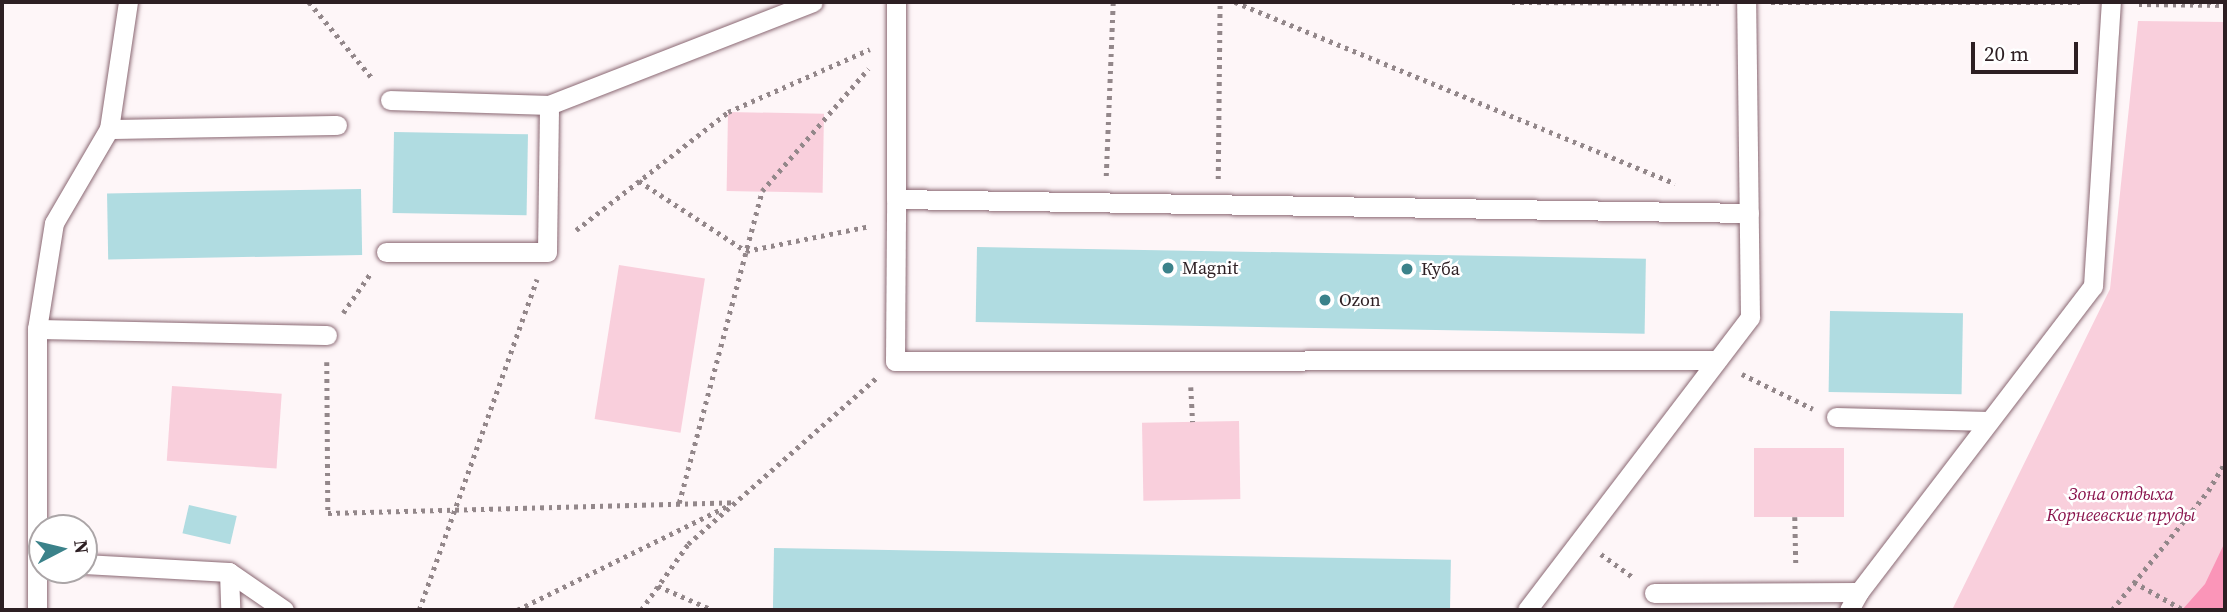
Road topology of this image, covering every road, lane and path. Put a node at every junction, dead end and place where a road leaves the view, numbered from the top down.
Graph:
1 (128, 2) edge
2 (309, 2) edge
3 (813, 2) edge
4 (896, 2) edge
5 (1097, 2) edge
6 (1112, 2) edge
7 (1220, 2) edge
8 (1236, 2) edge
9 (1512, 2) edge
10 (1746, 2) edge
11 (2110, 3) edge
12 (2225, 5) edge
13 (896, 37) junction
14 (390, 100) joint
15 (549, 105) junction
16 (337, 125) dead end
17 (110, 129) junction
18 (639, 181) junction
19 (1685, 187) dead end
20 (896, 199) junction
21 (1105, 204) junction
22 (1217, 206) junction
23 (1749, 214) junction
24 (896, 221) junction
25 (746, 251) junction
26 (386, 252) joint
27 (547, 252) junction
28 (37, 329) junction
29 (327, 335) junction
30 (1717, 360) junction
31 (895, 361) junction
32 (1190, 361) junction
33 (1800, 404) dead end
34 (1836, 417) dead end
35 (1989, 421) junction
36 (1193, 422) dead end
37 (2225, 463) edge
38 (736, 502) junction
39 (679, 504) junction
40 (454, 512) junction
41 (39, 514) edge
42 (1795, 516) dead end
43 (1581, 539) junction
44 (98, 565) edge
45 (229, 572) junction
46 (2134, 582) junction
47 (39, 584) edge
48 (658, 586) junction
49 (1796, 592) junction
50 (1859, 592) junction
51 (1654, 593) joint
52 (2182, 609) edge
53 (37, 610) edge
54 (230, 610) edge
55 (284, 610) edge
56 (419, 610) edge
57 (517, 610) edge
58 (641, 610) edge
59 (713, 610) edge
60 (1527, 610) edge
61 (1849, 610) edge
62 (2112, 610) edge

1 - 17 lane
2 - 14 path
3 - 15 lane
4 - 5 path
4 - 13 lane
5 - 6 path
6 - 21 path
7 - 22 path
8 - 19 path
9 - 10 path
10 - 11 path
10 - 23 lane
11 - 12 path
11 - 35 lane
13 - 18 path
13 - 20 lane
13 - 25 path
14 - 15 lane
15 - 27 lane
16 - 17 lane
17 - 28 lane
18 - 25 path
18 - 27 path
20 - 21 lane
20 - 24 lane
21 - 22 lane
22 - 23 lane
23 - 30 lane
24 - 25 path
24 - 31 lane
25 - 39 path
26 - 27 lane
26 - 29 path
27 - 40 path
28 - 29 lane
28 - 41 lane
29 - 40 path
30 - 32 lane
30 - 33 path
30 - 43 lane
31 - 32 lane
31 - 38 path
32 - 36 path
34 - 35 lane
35 - 50 lane
37 - 46 path
38 - 39 path
38 - 48 path
38 - 57 path
39 - 40 path
40 - 56 path
42 - 49 path
43 - 51 path
43 - 60 lane
44 - 45 lane
45 - 54 lane
45 - 55 lane
46 - 52 path
46 - 62 path
47 - 53 lane
48 - 58 path
48 - 59 path
49 - 50 lane
49 - 51 lane
50 - 61 lane

